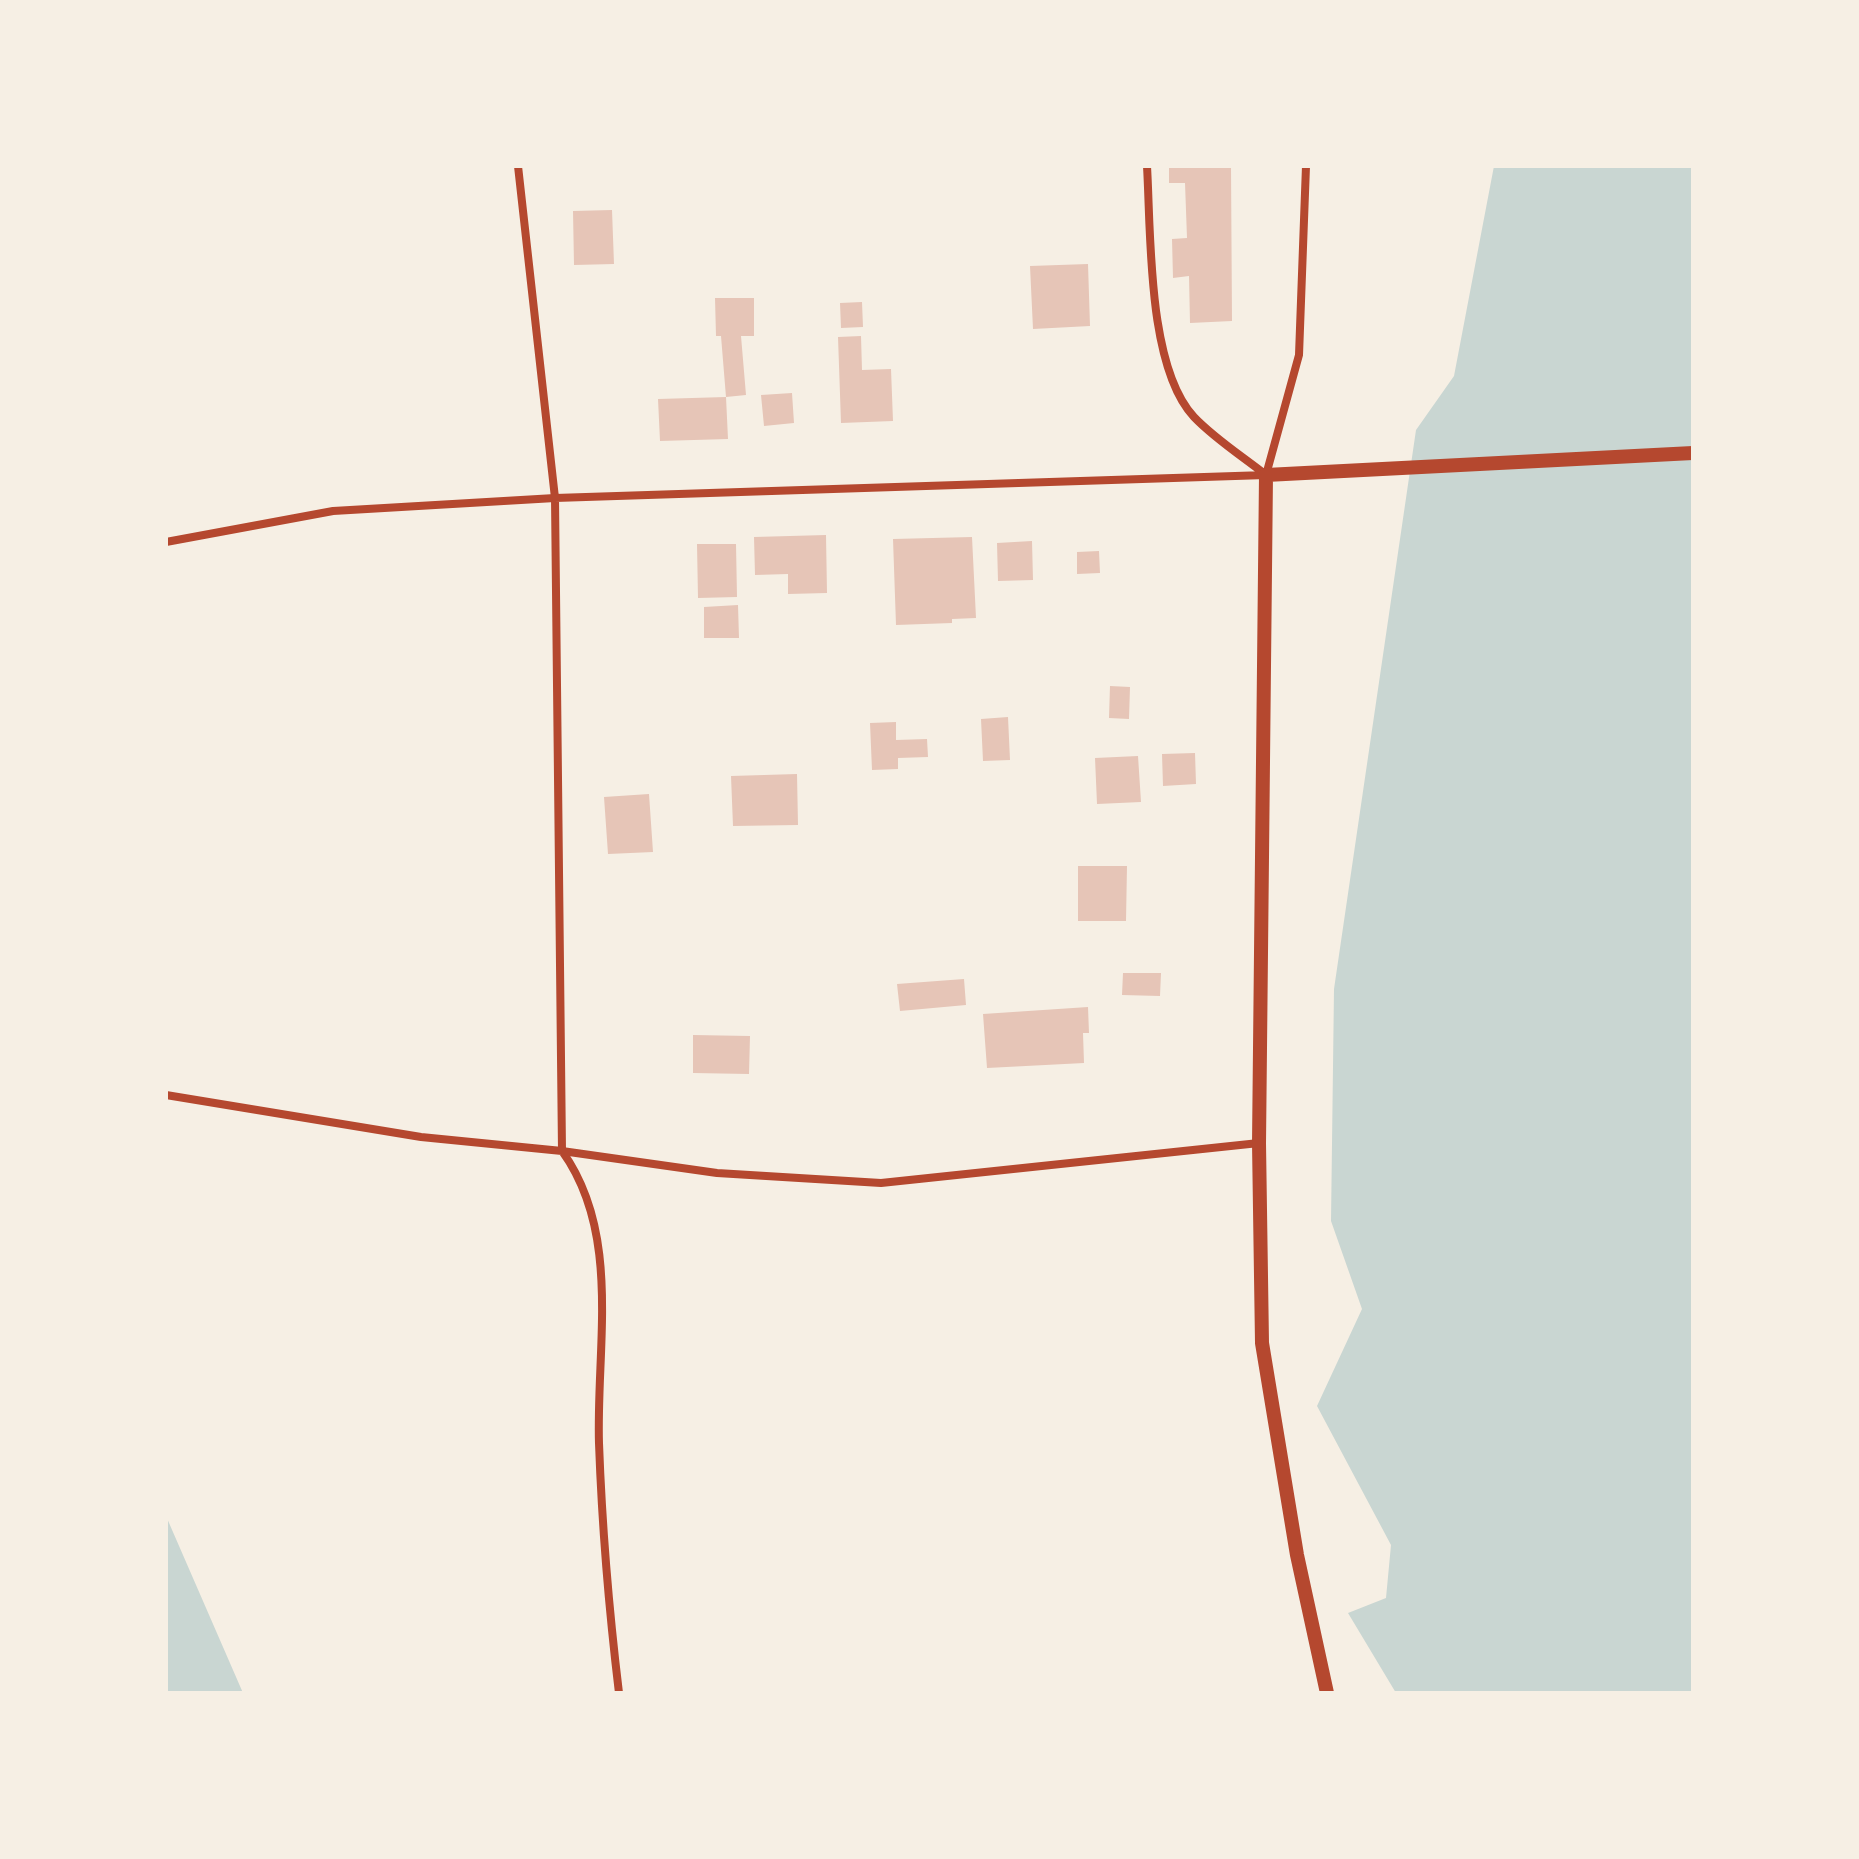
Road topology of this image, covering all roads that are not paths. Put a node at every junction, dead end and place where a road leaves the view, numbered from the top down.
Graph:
1 (518, 166) edge
2 (1147, 166) edge
3 (1306, 166) edge
4 (1693, 453) edge
5 (1266, 475) junction
6 (555, 498) junction
7 (166, 542) edge
8 (166, 1095) edge
9 (1259, 1143) junction
10 (562, 1151) junction
11 (619, 1693) edge
12 (1327, 1693) edge

1 - 6 street
2 - 5 street
3 - 5 street
4 - 5 street
5 - 6 street
5 - 9 street
6 - 7 street
6 - 10 street
8 - 10 street
9 - 10 street
9 - 12 street
10 - 11 street

